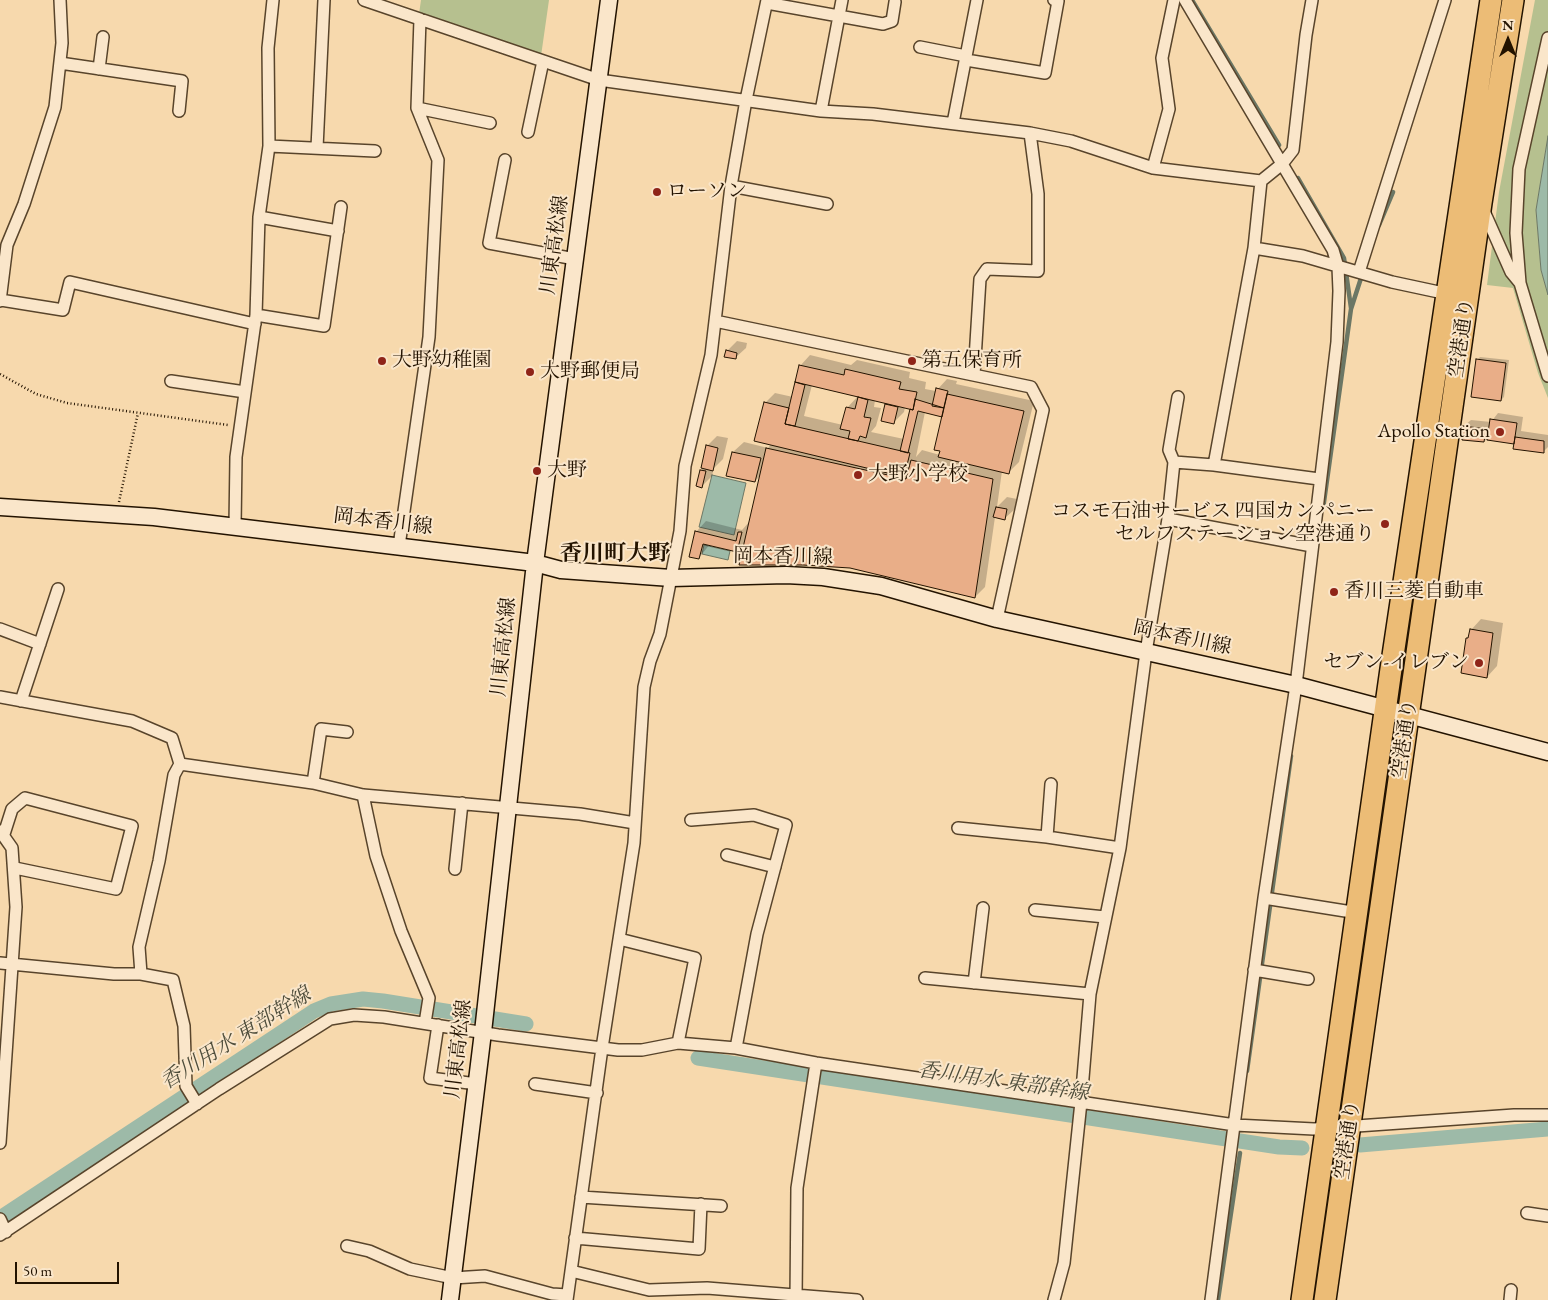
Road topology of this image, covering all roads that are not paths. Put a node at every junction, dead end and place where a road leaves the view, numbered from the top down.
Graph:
1 (60, 0) edge
2 (273, 0) edge
3 (324, 0) edge
4 (364, 0) edge
5 (609, 0) edge
6 (842, 0) edge
7 (977, 0) edge
8 (1054, 0) edge
9 (1174, 0) edge
10 (1185, 0) edge
11 (1312, 0) edge
12 (1445, 0) edge
13 (1491, 0) edge
14 (1513, 0) edge
15 (767, 2) edge
16 (895, 2) dead end
17 (838, 16) junction
18 (420, 19) junction
19 (103, 37) dead end
20 (1548, 38) edge
21 (920, 47) dead end
22 (966, 58) junction
23 (543, 61) junction
24 (60, 63) junction
25 (99, 69) junction
26 (599, 80) junction
27 (746, 100) junction
28 (417, 108) junction
29 (179, 111) dead end
30 (822, 111) junction
31 (490, 122) dead end
32 (953, 122) junction
33 (528, 132) dead end
34 (1030, 133) junction
35 (269, 146) junction
36 (317, 148) junction
37 (375, 151) dead end
38 (505, 160) dead end
39 (1282, 164) junction
40 (1153, 168) junction
41 (1261, 181) junction
42 (731, 186) junction
43 (1481, 203) junction
44 (827, 204) dead end
45 (341, 207) dead end
46 (259, 217) junction
47 (338, 231) junction
48 (1254, 248) junction
49 (575, 259) junction
50 (1338, 267) junction
51 (1359, 272) junction
52 (1520, 283) junction
53 (1448, 294) junction
54 (0, 297) edge
55 (255, 320) junction
56 (715, 321) junction
57 (974, 374) junction
58 (1548, 376) edge
59 (171, 381) dead end
60 (245, 392) junction
61 (1178, 397) dead end
62 (1174, 462) junction
63 (1214, 464) junction
64 (1319, 480) junction
65 (0, 507) edge
66 (1168, 519) junction
67 (234, 526) junction
68 (399, 546) junction
69 (1312, 546) junction
70 (535, 563) junction
71 (670, 578) junction
72 (58, 588) dead end
73 (998, 619) junction
74 (0, 629) edge
75 (40, 644) junction
76 (1146, 652) junction
77 (1296, 685) junction
78 (0, 696) edge
79 (21, 701) junction
80 (1386, 708) junction
81 (1409, 714) junction
82 (347, 732) dead end
83 (1548, 752) edge
84 (180, 764) junction
85 (313, 783) junction
86 (1051, 784) dead end
87 (362, 795) junction
88 (462, 803) junction
89 (508, 809) junction
90 (691, 820) dead end
91 (635, 823) junction
92 (958, 828) dead end
93 (2, 832) edge
94 (1047, 837) junction
95 (1120, 848) junction
96 (726, 855) dead end
97 (15, 868) junction
98 (775, 868) junction
99 (455, 869) dead end
100 (1264, 898) junction
101 (983, 908) dead end
102 (1035, 910) dead end
103 (1358, 913) junction
104 (1105, 917) junction
105 (619, 939) junction
106 (0, 963) edge
107 (14, 965) junction
108 (1255, 970) junction
109 (140, 974) junction
110 (925, 978) dead end
111 (1308, 979) dead end
112 (974, 983) junction
113 (1090, 994) junction
114 (425, 1022) junction
115 (438, 1025) junction
116 (483, 1032) junction
117 (678, 1043) junction
118 (602, 1048) junction
119 (736, 1048) junction
120 (816, 1063) junction
121 (477, 1084) junction
122 (535, 1084) dead end
123 (597, 1093) junction
124 (1081, 1102) junction
125 (197, 1103) junction
126 (1548, 1115) edge
127 (1235, 1125) junction
128 (1350, 1127) junction
129 (1328, 1128) junction
130 (0, 1143) edge
131 (581, 1197) junction
132 (701, 1204) junction
133 (721, 1206) dead end
134 (1527, 1213) dead end
135 (1548, 1216) edge
136 (0, 1219) edge
137 (4, 1233) edge
138 (575, 1238) junction
139 (347, 1246) dead end
140 (571, 1271) junction
141 (453, 1278) junction
142 (796, 1297) edge
143 (567, 1298) edge
144 (450, 1300) edge
145 (857, 1300) edge
146 (1054, 1300) edge
147 (1210, 1300) edge
148 (1302, 1300) edge
149 (1325, 1300) edge

1 - 24 street
2 - 35 street
3 - 36 street
4 - 18 street
5 - 26 main road, 川東高松線
6 - 17 street
7 - 22 street
8 - 22 street
9 - 40 street
10 - 39 street
11 - 39 street
12 - 51 street
13 - 53 highway, 空港通り
14 - 43 highway, 空港通り
15 - 17 street
15 - 27 street
16 - 17 street
17 - 30 street
18 - 23 street
18 - 28 street
19 - 25 street
20 - 52 street
21 - 22 street
22 - 32 street
23 - 26 street
23 - 33 street
24 - 25 street
24 - 54 street
25 - 29 street
26 - 27 street
26 - 49 main road, 川東高松線
27 - 30 street
27 - 42 street
28 - 31 street
28 - 68 street
30 - 32 street
32 - 34 street
34 - 40 street
34 - 57 street
35 - 36 street
35 - 46 street
36 - 37 street
38 - 49 street
39 - 41 street
39 - 50 street
40 - 41 street
41 - 48 street
42 - 44 street
42 - 56 street
43 - 52 street
43 - 81 highway, 空港通り
45 - 47 street
46 - 47 street
46 - 55 street
47 - 55 street
48 - 50 street
48 - 63 street
49 - 70 main road, 川東高松線
50 - 51 street
50 - 64 street
51 - 53 street
52 - 58 street
53 - 80 highway, 空港通り
54 - 55 street
55 - 60 street
56 - 57 street
56 - 71 street
57 - 73 street
59 - 60 street
60 - 67 street
61 - 62 street
62 - 63 street
62 - 66 street
63 - 64 street
64 - 69 street
65 - 67 main road, 岡本香川線
66 - 69 street
66 - 76 street
67 - 68 main road, 岡本香川線
68 - 70 main road, 岡本香川線
69 - 77 street
70 - 71 main road, 岡本香川線
70 - 89 main road, 川東高松線
71 - 73 main road, 岡本香川線
71 - 91 street
72 - 75 street
73 - 76 main road, 岡本香川線
74 - 75 street
75 - 79 street
76 - 77 main road, 岡本香川線
76 - 95 street
77 - 80 main road, 岡本香川線
77 - 100 street
78 - 79 street
79 - 84 street
80 - 81 main road, 岡本香川線
80 - 103 highway, 空港通り
81 - 83 main road, 岡本香川線
81 - 128 highway, 空港通り
82 - 85 street
84 - 85 street
84 - 109 street
85 - 87 street
86 - 94 street
87 - 88 street
87 - 114 street
88 - 89 street
88 - 99 street
89 - 91 street
89 - 116 main road, 川東高松線
90 - 98 street
91 - 105 street
92 - 94 street
93 - 97 street
93 - 97 street
94 - 95 street
95 - 104 street
96 - 98 street
97 - 107 street
98 - 119 street
100 - 103 street
100 - 108 street
101 - 112 street
102 - 104 street
103 - 129 highway, 空港通り
104 - 113 street
105 - 117 street
105 - 118 street
106 - 107 street
107 - 109 street
107 - 130 street
108 - 111 street
108 - 127 street
109 - 125 street
110 - 112 street
112 - 113 street
113 - 124 street
114 - 115 street
114 - 125 street
115 - 116 street
115 - 121 street
116 - 118 street
116 - 121 main road, 川東高松線
117 - 118 street
117 - 119 street
118 - 123 street
119 - 120 street
120 - 124 street
120 - 142 street
121 - 141 main road, 川東高松線
122 - 123 street
123 - 131 street
124 - 127 street
124 - 146 street
125 - 137 street
126 - 128 street
127 - 129 street
127 - 147 street
128 - 129 street
128 - 149 highway, 空港通り
129 - 148 highway, 空港通り
131 - 132 street
131 - 138 street
132 - 133 street
132 - 138 street
134 - 135 street
136 - 137 street
138 - 140 street
139 - 141 street
140 - 142 street
140 - 143 street
141 - 143 street
141 - 144 main road, 川東高松線
142 - 145 street

